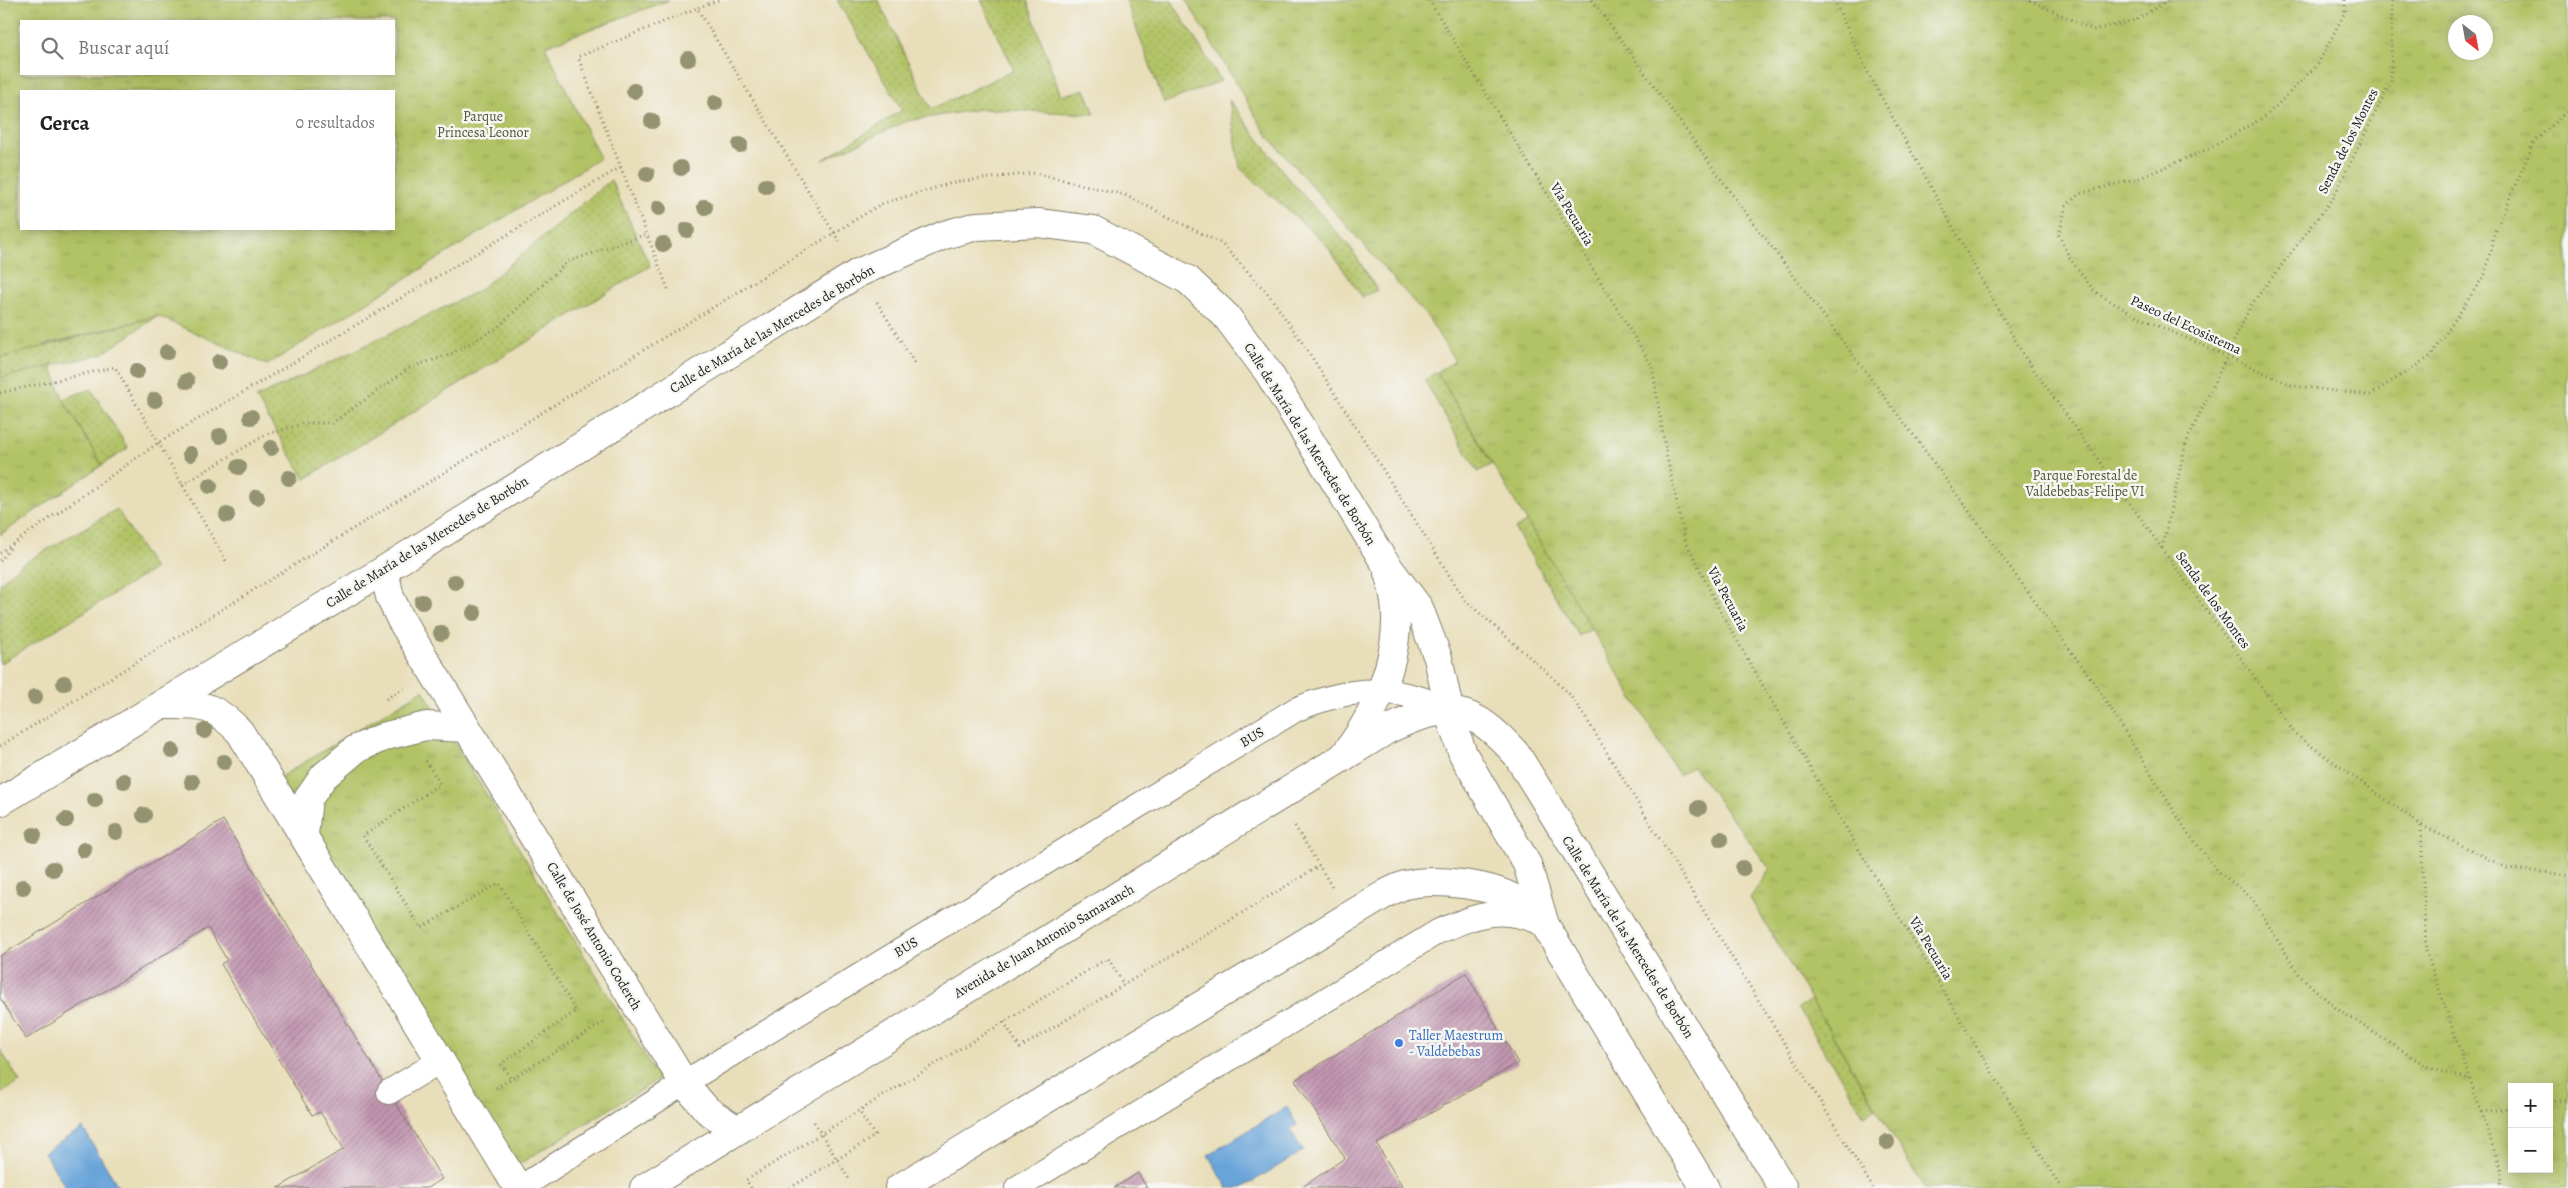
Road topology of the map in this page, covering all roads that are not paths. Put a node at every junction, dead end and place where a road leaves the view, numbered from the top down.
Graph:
1 (1383, 560) junction
2 (384, 570) junction
3 (1381, 691) junction
4 (161, 705) junction
5 (1450, 711) junction
6 (467, 728) junction
7 (1342, 757) junction
8 (0, 802) edge
9 (304, 835) junction
10 (1545, 925) junction
11 (440, 1061) junction
12 (684, 1083) junction
13 (389, 1092) dead end
14 (737, 1130) junction
15 (519, 1188) edge
16 (644, 1188) edge
17 (899, 1188) edge
18 (1017, 1188) edge
19 (1705, 1188) edge
20 (1783, 1188) edge

1 - 2 street, Calle de María de las Mercedes de Borbón
1 - 3 street
1 - 5 street, Calle de María de las Mercedes de Borbón
2 - 4 street, Calle de María de las Mercedes de Borbón
2 - 6 street, Calle de José Antonio Coderch
3 - 5 lane, BUS
3 - 7 street
3 - 12 lane, BUS
4 - 8 street, Calle de María de las Mercedes de Borbón
4 - 9 street
5 - 7 street, Avenida de Juan Antonio Samaranch
5 - 10 street, Calle de María de las Mercedes de Borbón
5 - 20 street, Calle de María de las Mercedes de Borbón
6 - 9 street
6 - 12 street, Calle de José Antonio Coderch
7 - 14 street, Avenida de Juan Antonio Samaranch
9 - 11 street
10 - 17 street
10 - 18 lane
10 - 19 street
11 - 13 lane
11 - 15 street
12 - 14 street, Calle de José Antonio Coderch
12 - 15 lane, BUS
14 - 16 street, Avenida de Juan Antonio Samaranch

